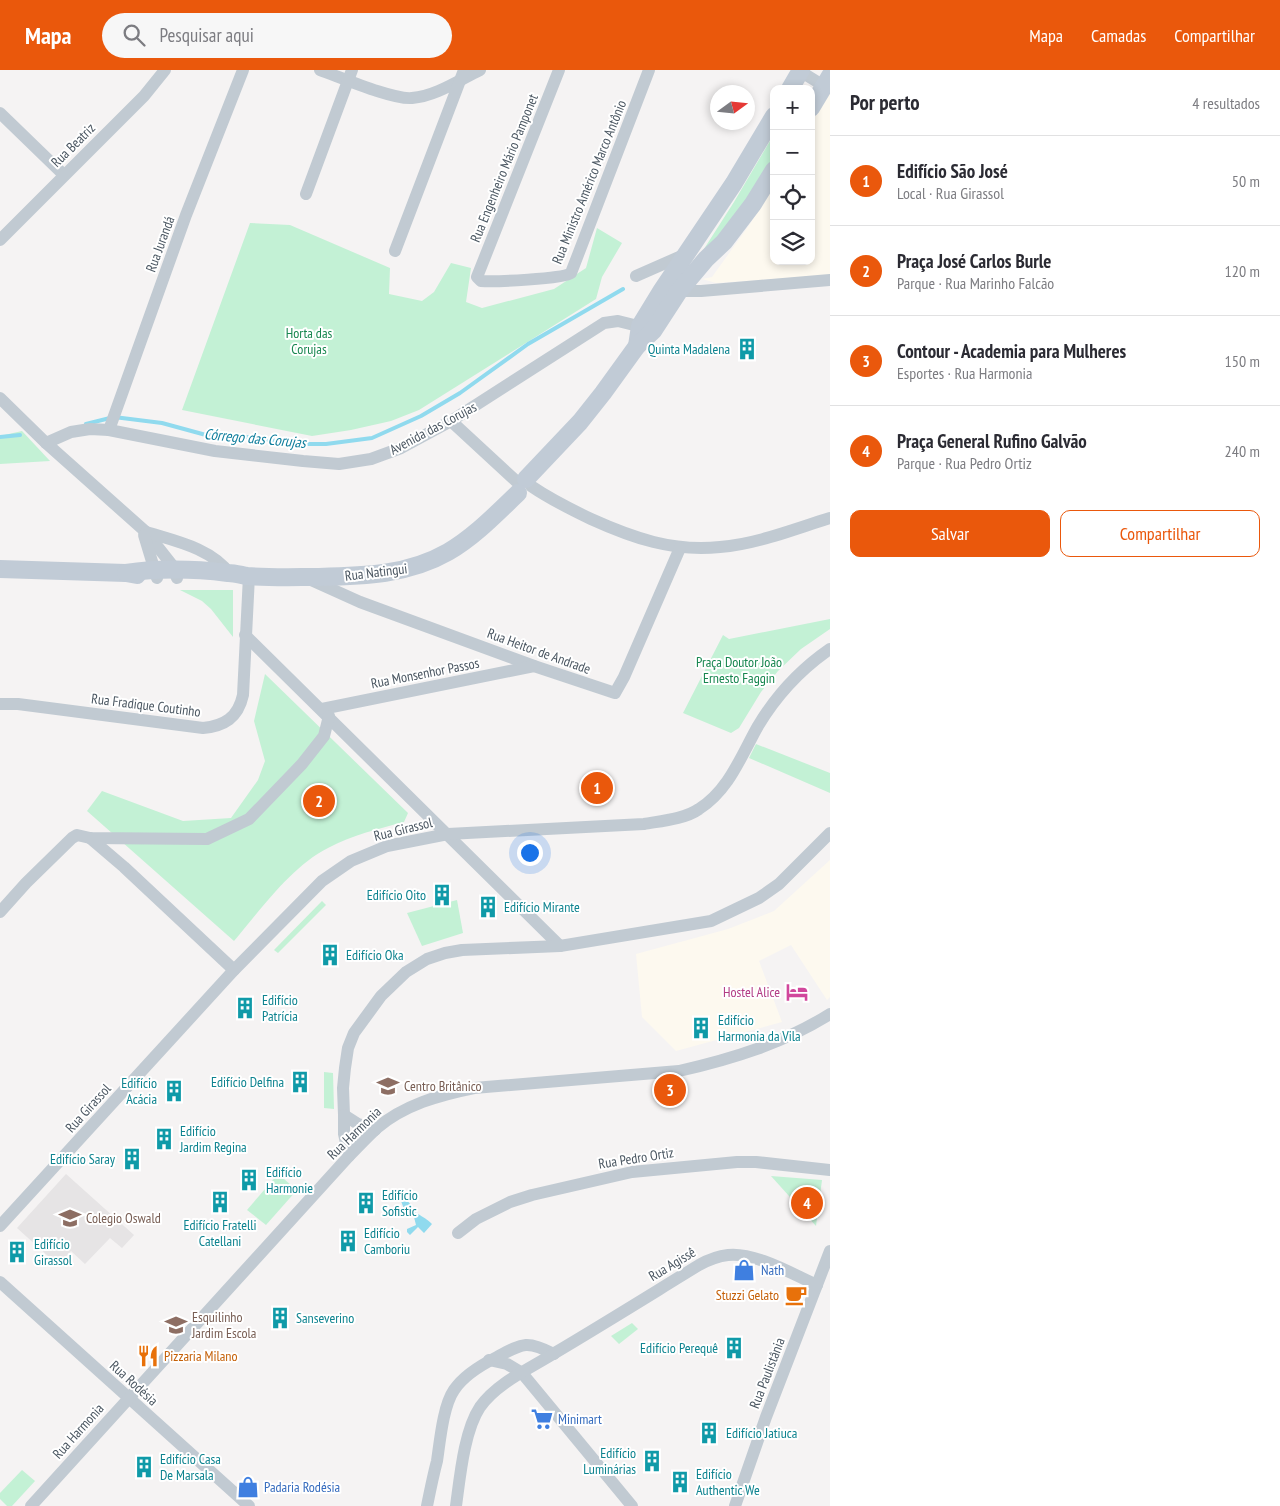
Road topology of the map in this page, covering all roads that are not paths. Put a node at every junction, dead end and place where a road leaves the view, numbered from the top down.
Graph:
1 (165, 70) edge
2 (243, 70) edge
3 (320, 70) edge
4 (480, 70) edge
5 (559, 70) edge
6 (649, 70) edge
7 (800, 70) edge
8 (351, 75) edge
9 (462, 75) edge
10 (827, 81) edge
11 (792, 85) edge
12 (815, 101) edge
13 (0, 113) edge
14 (770, 123) edge
15 (64, 175) junction
16 (771, 175) edge
17 (306, 194) dead end
18 (0, 240) edge
19 (395, 251) dead end
20 (686, 254) junction
21 (636, 276) dead end
22 (477, 278) joint
23 (830, 280) edge
24 (682, 282) junction
25 (646, 328) junction
26 (0, 398) edge
27 (451, 421) junction
28 (110, 427) junction
29 (46, 443) junction
30 (523, 487) junction
31 (830, 518) edge
32 (144, 530) junction
33 (680, 548) junction
34 (0, 569) edge
35 (156, 574) junction
36 (176, 574) junction
37 (238, 576) junction
38 (305, 577) junction
39 (245, 635) junction
40 (830, 648) edge
41 (534, 666) junction
42 (0, 704) edge
43 (325, 713) junction
44 (830, 833) edge
45 (448, 834) junction
46 (90, 838) junction
47 (0, 912) edge
48 (560, 946) junction
49 (234, 970) junction
50 (829, 1015) edge
51 (344, 1116) junction
52 (375, 1130) junction
53 (350, 1156) junction
54 (830, 1170) edge
55 (0, 1226) edge
56 (458, 1233) dead end
57 (830, 1251) edge
58 (0, 1282) edge
59 (817, 1285) junction
60 (554, 1354) junction
61 (489, 1360) junction
62 (522, 1373) junction
63 (129, 1398) junction
64 (31, 1506) edge
65 (249, 1506) edge
66 (426, 1506) edge
67 (456, 1506) edge
68 (632, 1506) edge
69 (735, 1506) edge

1 - 15 street, Rua Beatriz
2 - 28 street, Rua Jurandá
3 - 8 street
4 - 9 street
5 - 22 street, Rua Engenheiro Mário Pamponet
6 - 22 street, Rua Ministro Américo Marco Antônio
7 - 10 street
7 - 11 street
8 - 9 street
8 - 17 street
9 - 19 street
10 - 12 street
13 - 15 street
14 - 20 street
15 - 18 street, Rua Beatriz
16 - 24 street
20 - 21 street
20 - 24 street
20 - 24 street
23 - 24 street
24 - 25 street, Rua Natingui
25 - 27 street, Avenida das Corujas
25 - 30 street, Rua Natingui
26 - 29 street
27 - 28 street, Avenida das Corujas
27 - 30 street
28 - 29 street, Avenida das Corujas
29 - 32 street
30 - 33 street
30 - 38 street, Rua Natingui
31 - 33 street
32 - 35 street
32 - 36 street
32 - 37 street
33 - 41 street, Rua Heitor de Andrade
34 - 35 street, Rua Natingui
35 - 36 street, Rua Natingui
36 - 37 street, Rua Natingui
37 - 38 street, Rua Natingui
37 - 39 street, Rua Fradique Coutinho
38 - 41 street, Rua Heitor de Andrade
39 - 42 street, Rua Fradique Coutinho
39 - 43 street
40 - 45 street, Rua Girassol
41 - 43 street, Rua Monsenhor Passos
43 - 45 street
43 - 46 street
44 - 48 street
45 - 48 street
45 - 49 street, Rua Girassol
46 - 47 street
46 - 49 street
48 - 51 street
49 - 55 street, Rua Girassol
50 - 52 street, Rua Harmonia
51 - 52 street
51 - 53 street
52 - 53 street, Rua Harmonia
53 - 63 street, Rua Harmonia
54 - 56 street, Rua Pedro Ortiz
57 - 59 street, Rua Paulistânia
58 - 63 street, Rua Rodésia
59 - 60 street, Rua Agissê
59 - 69 street, Rua Paulistânia
60 - 61 street
60 - 62 street, Rua Agissê
61 - 62 street
61 - 66 street
62 - 67 street, Rua Agissê
62 - 68 street
63 - 64 street, Rua Harmonia
63 - 65 street, Rua Rodésia

